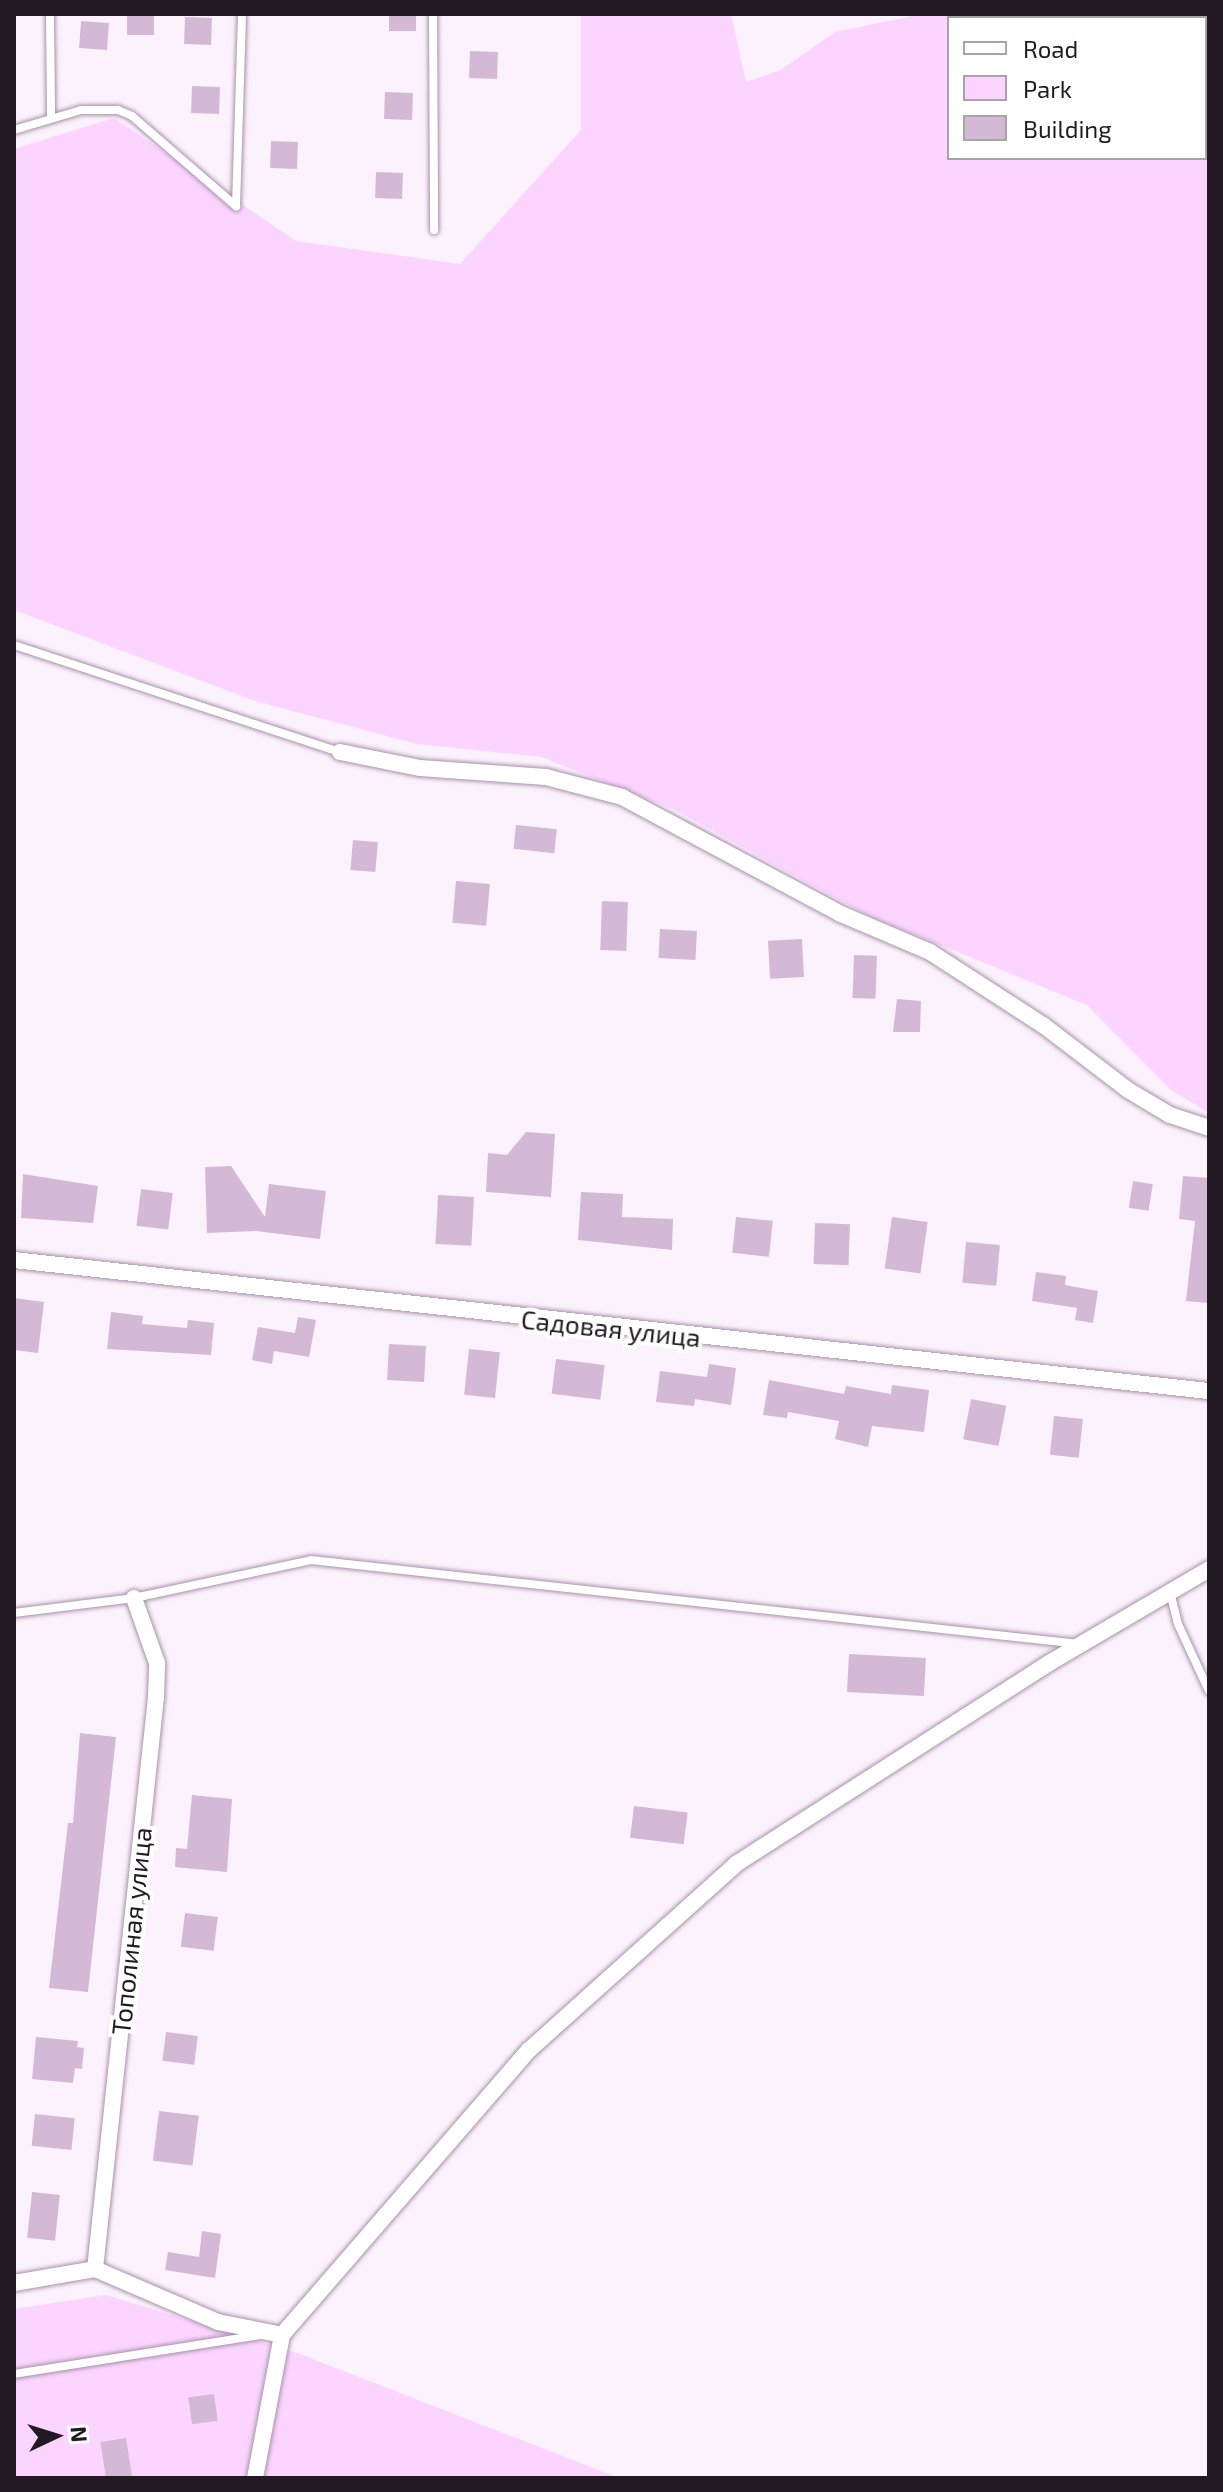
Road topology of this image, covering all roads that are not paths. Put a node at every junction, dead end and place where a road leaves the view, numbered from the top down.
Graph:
1 (50, 14) edge
2 (242, 14) edge
3 (433, 14) edge
4 (51, 118) junction
5 (14, 130) edge
6 (434, 230) dead end
7 (14, 645) edge
8 (340, 752) joint
9 (1209, 1128) edge
10 (14, 1260) edge
11 (1209, 1391) edge
12 (1209, 1569) edge
13 (1170, 1592) junction
14 (134, 1598) junction
15 (14, 1613) edge
16 (1083, 1644) junction
17 (1209, 1691) edge
18 (95, 2269) junction
19 (14, 2283) edge
20 (274, 2334) junction
21 (14, 2374) edge
22 (255, 2478) edge

1 - 4 lane
2 - 4 lane
3 - 6 lane
4 - 5 lane
7 - 8 lane
8 - 9 street
10 - 11 street, Садовая улица
12 - 13 street
13 - 16 street
13 - 17 lane
14 - 15 lane
14 - 16 lane
14 - 18 street, Тополиная улица
16 - 20 street
18 - 19 street
18 - 20 street
20 - 21 lane
20 - 22 street

